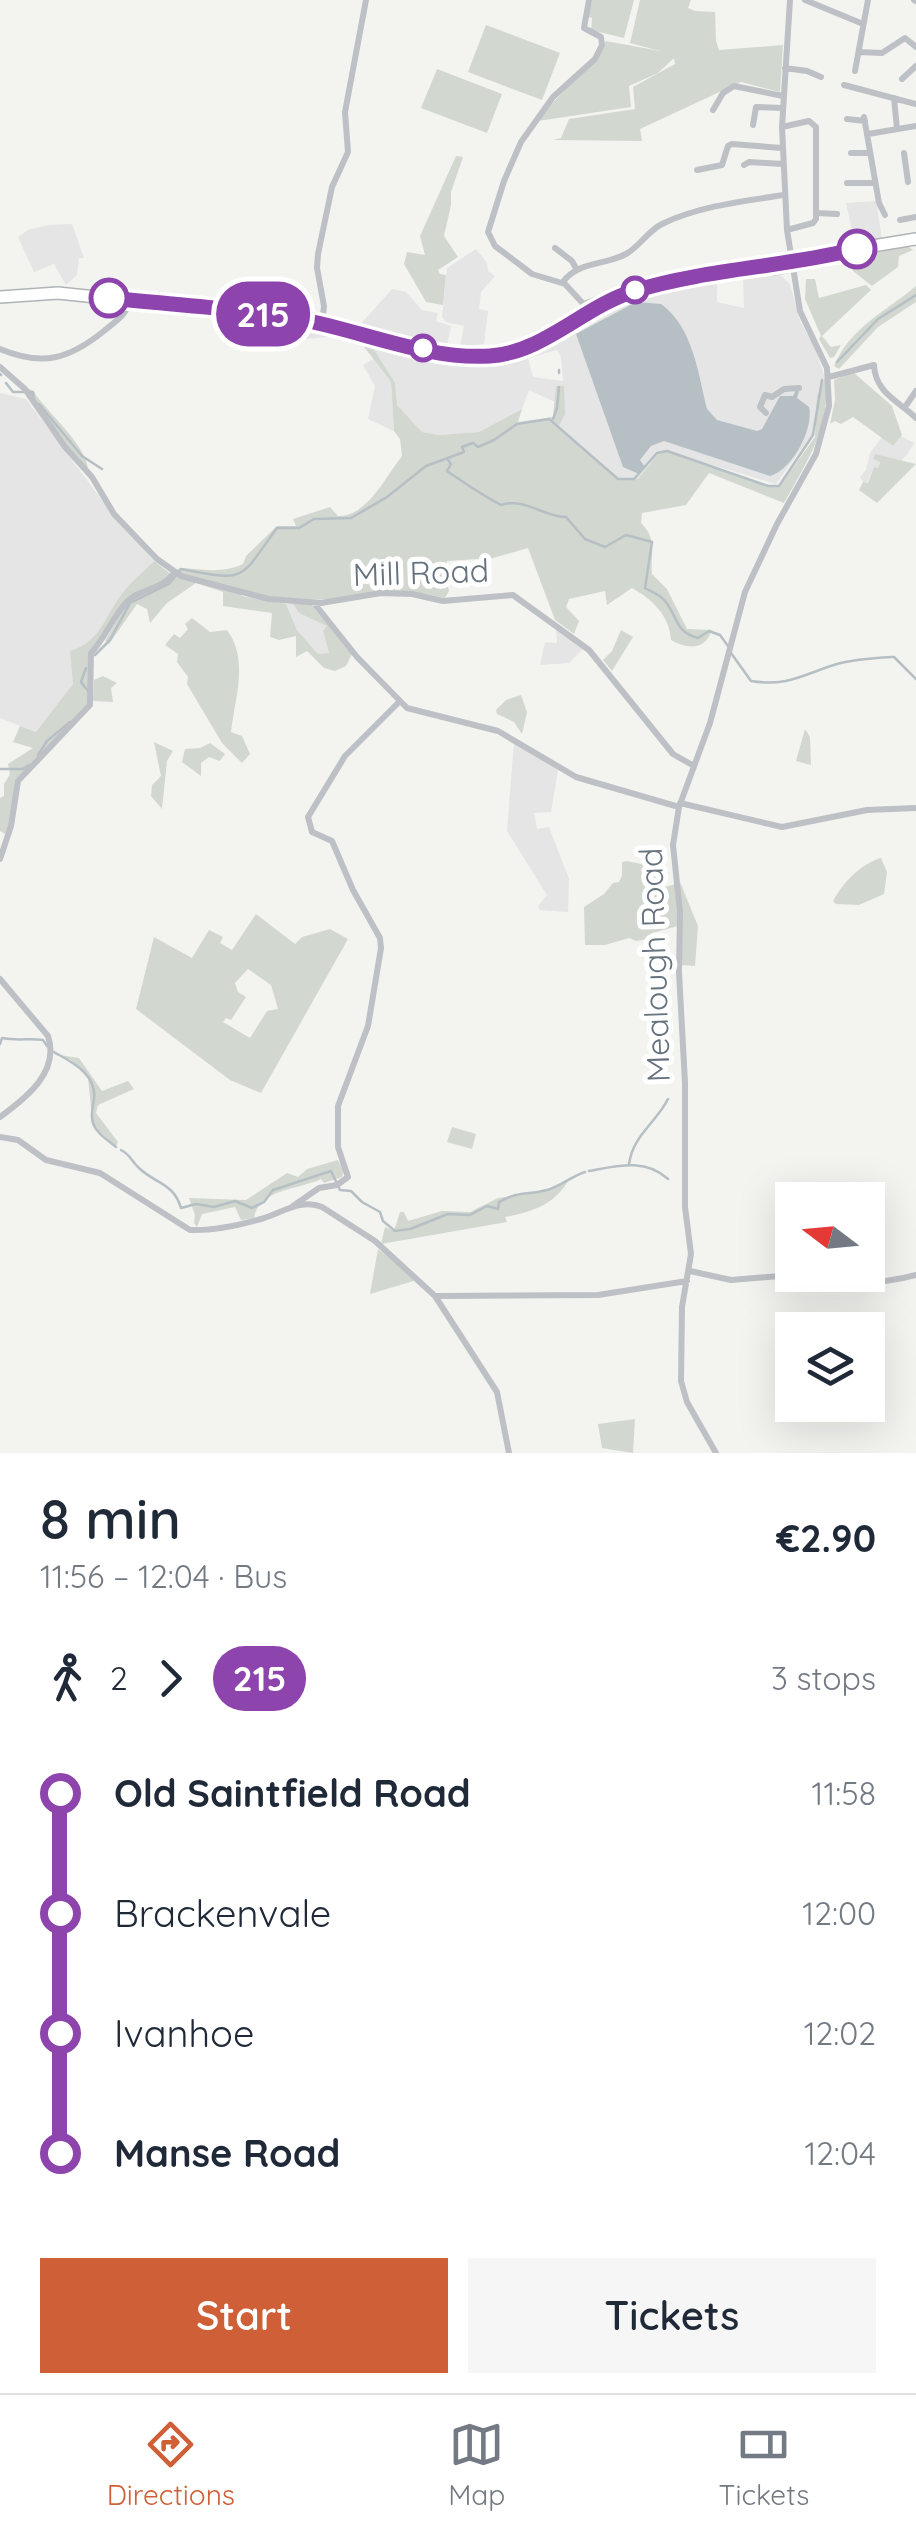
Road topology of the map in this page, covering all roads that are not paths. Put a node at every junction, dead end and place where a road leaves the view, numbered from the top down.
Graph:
1 (366, 0) edge
2 (589, 0) edge
3 (790, 0) edge
4 (805, 0) edge
5 (868, 0) edge
6 (864, 24) junction
7 (916, 47) edge
8 (855, 57) junction
9 (916, 66) edge
10 (785, 68) junction
11 (855, 70) dead end
12 (821, 77) dead end
13 (902, 79) dead end
14 (844, 85) dead end
15 (784, 96) junction
16 (894, 98) junction
17 (916, 104) edge
18 (783, 108) junction
19 (712, 110) dead end
20 (847, 119) dead end
21 (753, 126) dead end
22 (916, 126) edge
23 (782, 127) junction
24 (897, 129) junction
25 (868, 134) junction
26 (782, 148) junction
27 (851, 153) dead end
28 (870, 153) junction
29 (904, 153) dead end
30 (744, 164) dead end
31 (782, 164) junction
32 (696, 170) dead end
33 (910, 178) edge
34 (876, 182) junction
35 (847, 184) dead end
36 (784, 196) junction
37 (816, 213) junction
38 (837, 214) dead end
39 (885, 215) dead end
40 (787, 230) junction
41 (916, 239) edge
42 (554, 248) dead end
43 (840, 253) junction
44 (824, 260) junction
45 (792, 263) junction
46 (810, 264) junction
47 (775, 269) junction
48 (577, 270) junction
49 (724, 272) junction
50 (563, 282) junction
51 (795, 282) junction
52 (0, 298) edge
53 (129, 300) junction
54 (587, 307) junction
55 (322, 324) junction
56 (364, 330) junction
57 (406, 344) junction
58 (0, 349) edge
59 (476, 356) junction
60 (0, 367) edge
61 (9, 376) junction
62 (829, 377) junction
63 (0, 381) edge
64 (798, 388) dead end
65 (916, 391) edge
66 (904, 407) junction
67 (766, 413) dead end
68 (916, 418) edge
69 (177, 575) junction
70 (314, 603) junction
71 (399, 702) junction
72 (694, 766) junction
73 (680, 805) junction
74 (916, 808) edge
75 (0, 859) edge
76 (0, 979) edge
77 (0, 1118) edge
78 (0, 1137) edge
79 (292, 1207) junction
80 (690, 1271) junction
81 (775, 1276) edge
82 (916, 1276) edge
83 (687, 1281) junction
84 (885, 1282) edge
85 (435, 1296) junction
86 (509, 1453) edge
87 (716, 1453) edge

1 - 55 street
2 - 50 street
3 - 10 street, Mealough Road
4 - 6 street
5 - 6 street
6 - 8 street
7 - 8 street
8 - 11 street
9 - 13 street
10 - 12 street
10 - 15 street, Mealough Road
14 - 16 street
15 - 18 street, Mealough Road
15 - 19 street
16 - 17 street
16 - 24 street
18 - 21 street
18 - 23 street, Mealough Road
20 - 25 street
22 - 24 street
23 - 26 street, Mealough Road
23 - 37 street
24 - 25 street
25 - 28 street
26 - 31 street, Mealough Road
26 - 32 street
27 - 28 street
28 - 34 street
29 - 33 street
30 - 31 street
31 - 36 street, Mealough Road
34 - 35 street
34 - 39 street
36 - 40 street, Mealough Road
36 - 48 street
37 - 38 street
37 - 40 street
40 - 45 street, Mealough Road
41 - 43 highway
42 - 48 street
43 - 44 highway
43 - 45 highway
44 - 45 highway
44 - 46 highway
45 - 46 highway
45 - 47 highway
45 - 49 highway
45 - 51 street, Mealough Road
46 - 51 highway
47 - 49 highway
47 - 51 street
48 - 50 street
49 - 54 highway
50 - 54 street
51 - 62 street, Mealough Road
52 - 53 highway
53 - 55 highway
53 - 58 street
54 - 59 highway
55 - 56 highway
55 - 57 highway
56 - 57 highway
56 - 59 highway
57 - 59 highway
60 - 61 street, Mill Road
61 - 63 street
61 - 69 street, Mill Road
62 - 66 street
62 - 72 street, Mealough Road
64 - 67 street
65 - 66 street
66 - 68 street
69 - 70 street, Mill Road
69 - 75 street
70 - 71 street
70 - 72 street, Mill Road
71 - 73 street
71 - 79 street
72 - 73 street, Mealough Road
73 - 74 street
73 - 80 street, Mealough Road
76 - 77 street
78 - 79 street
79 - 85 street
80 - 81 street
80 - 83 street, Mealough Road
82 - 84 street
83 - 85 street
83 - 87 street, Mealough Road
85 - 86 street

